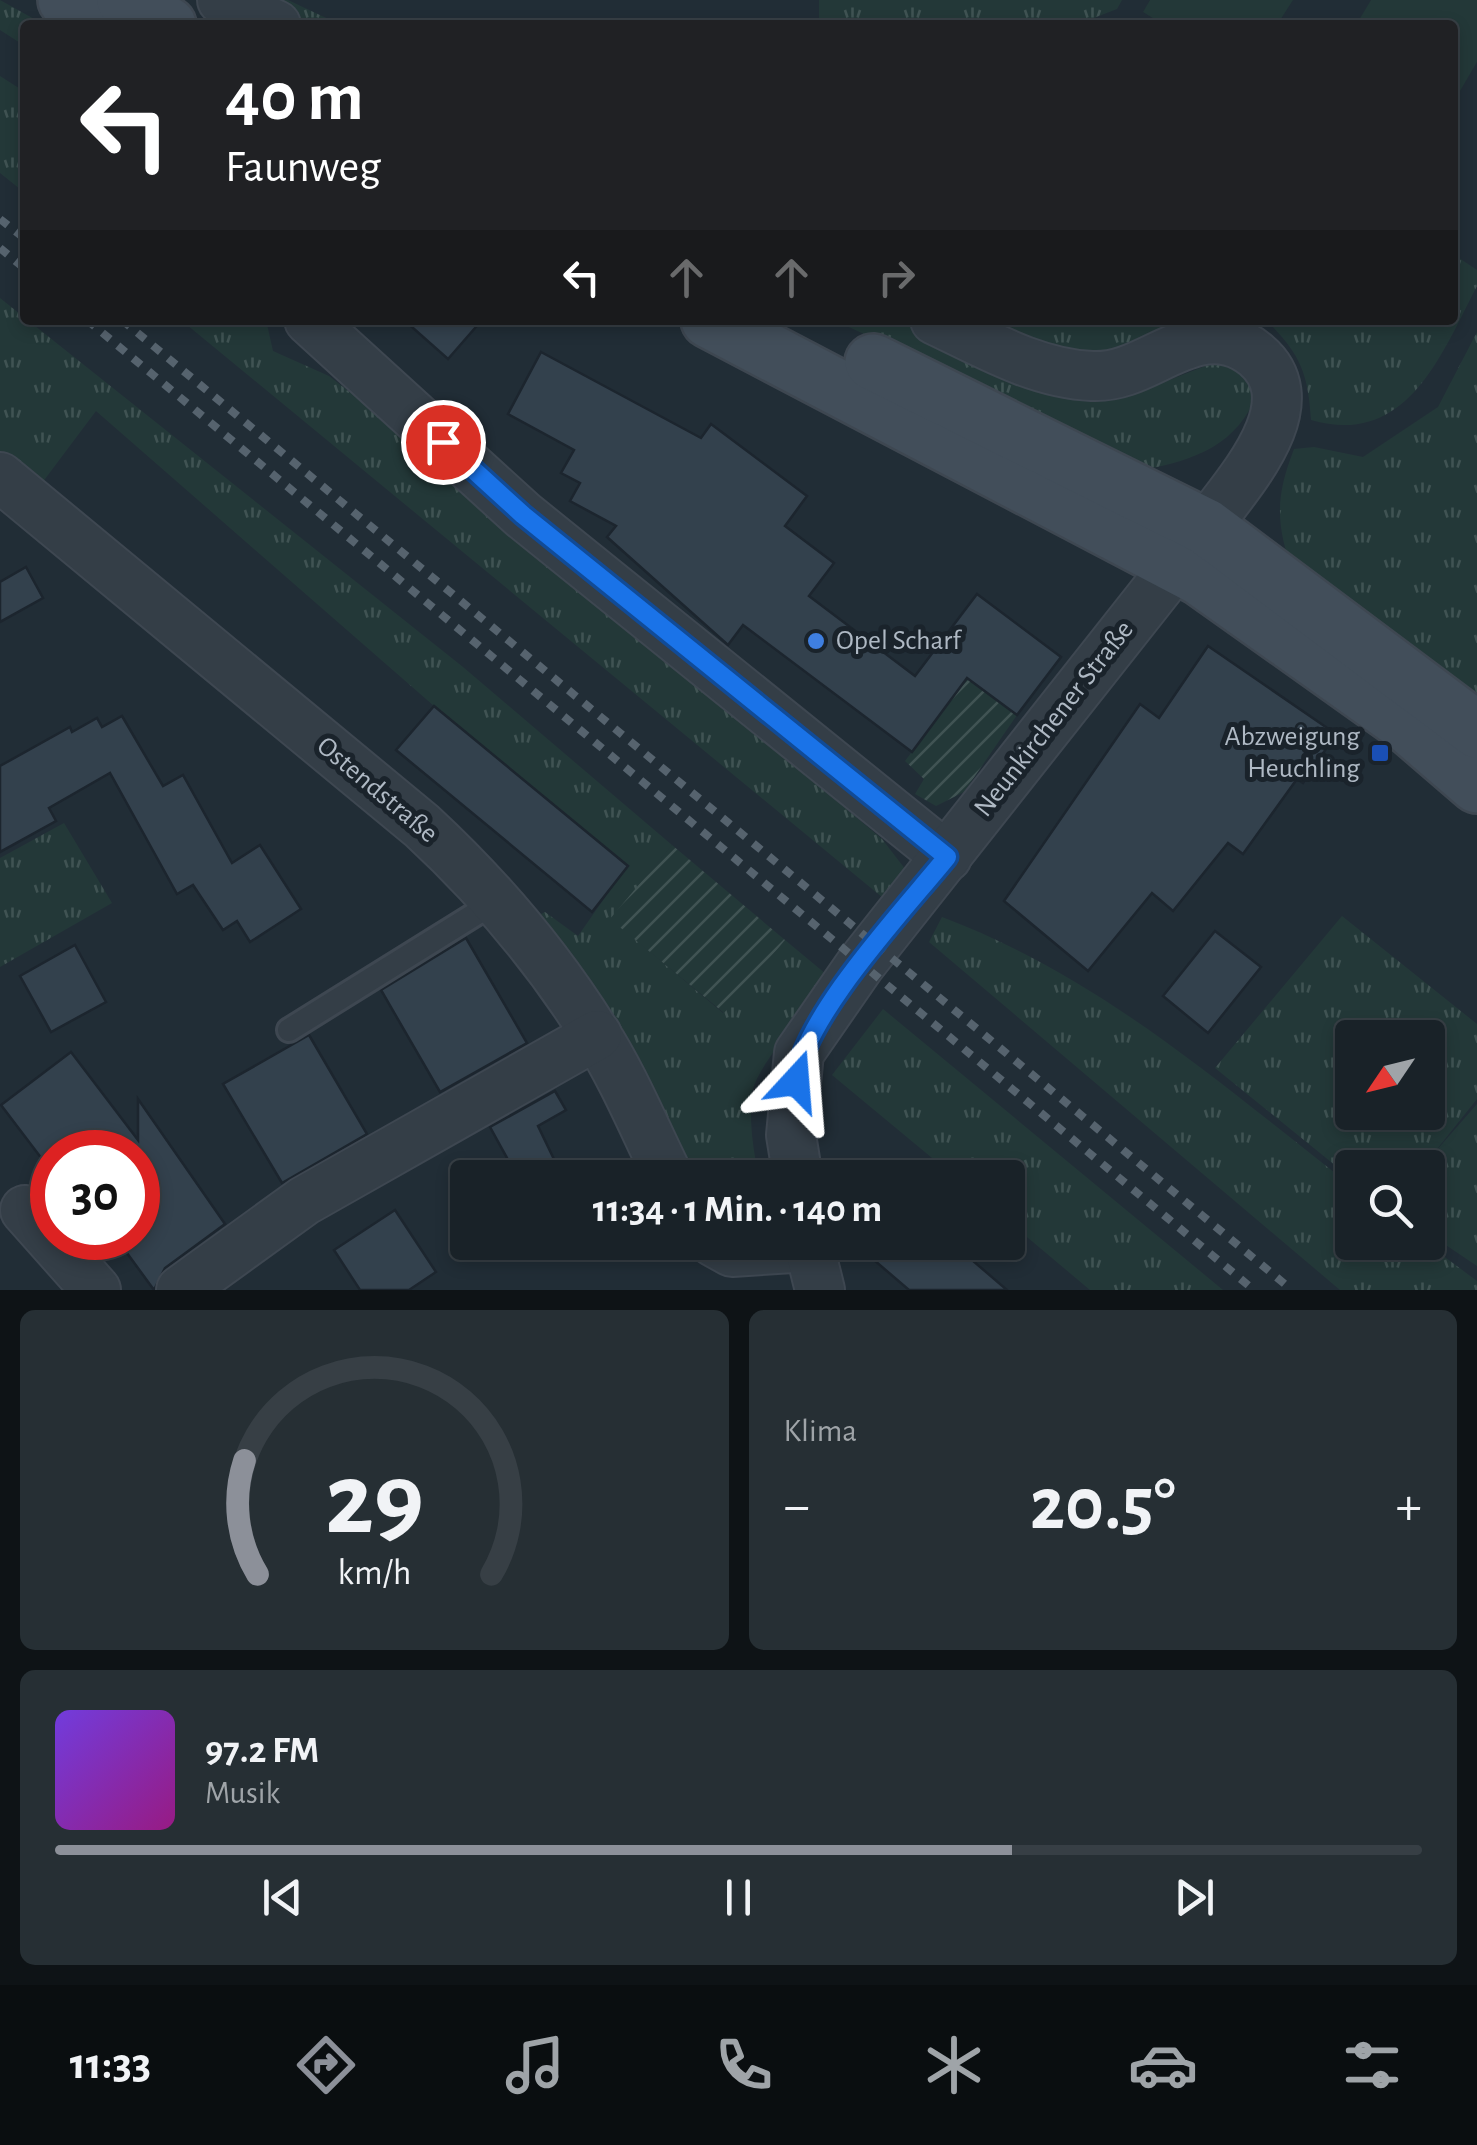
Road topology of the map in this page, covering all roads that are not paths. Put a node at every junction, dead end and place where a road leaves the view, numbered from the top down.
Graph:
1 (66, 0) edge
2 (124, 0) edge
3 (222, 0) edge
4 (104, 20) edge
5 (159, 20) edge
6 (265, 20) edge
7 (314, 325) edge
8 (721, 325) edge
9 (799, 325) edge
10 (947, 325) edge
11 (0, 477) edge
12 (1191, 545) junction
13 (1477, 730) edge
14 (1477, 785) edge
15 (947, 857) junction
16 (498, 900) junction
17 (290, 1030) dead end
18 (597, 1035) junction
19 (660, 1160) edge
20 (795, 1160) edge
21 (25, 1210) dead end
22 (96, 1290) edge
23 (181, 1290) edge

1 - 4 main road
2 - 5 main road
3 - 6 street
7 - 15 street
8 - 12 main road
9 - 12 main road
10 - 12 street, Neunkirchener Straße
11 - 16 street, Ostendstraße
12 - 13 main road
12 - 14 main road
12 - 15 street, Neunkirchener Straße
15 - 20 street, Neunkirchener Straße
16 - 17 lane
16 - 18 street, Ostendstraße
18 - 19 street, Ostendstraße
18 - 23 street
21 - 22 street

